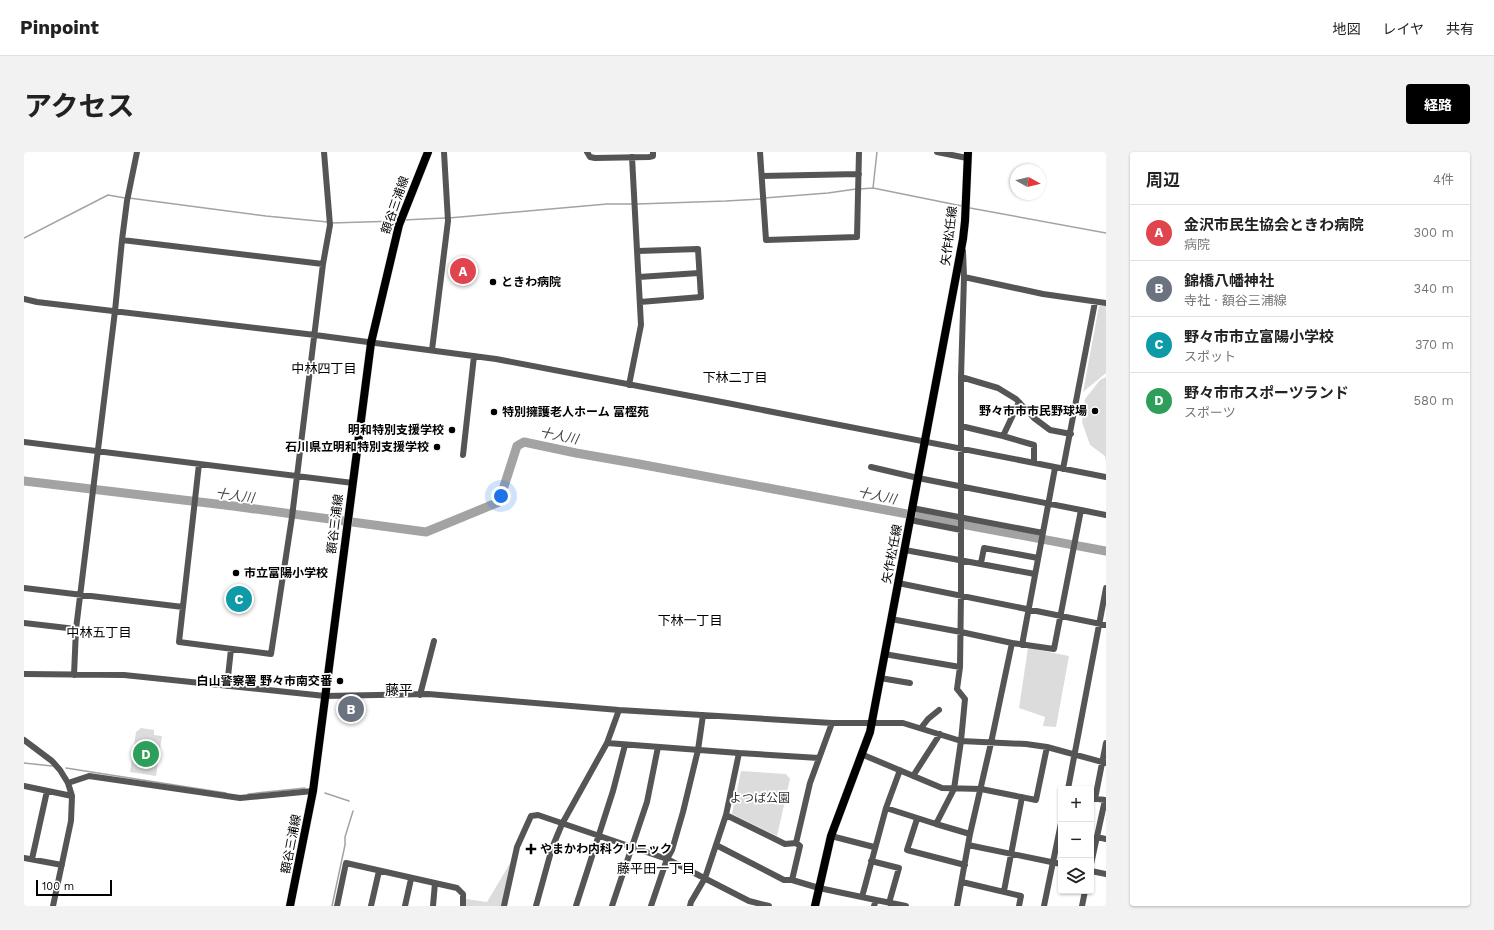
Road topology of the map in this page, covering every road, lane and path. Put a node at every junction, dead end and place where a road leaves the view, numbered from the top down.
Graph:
1 (137, 152) edge
2 (324, 152) edge
3 (428, 152) edge
4 (444, 152) edge
5 (587, 152) edge
6 (653, 152) edge
7 (760, 152) edge
8 (859, 152) edge
9 (937, 152) edge
10 (968, 155) edge
11 (632, 157) junction
12 (859, 174) junction
13 (762, 176) junction
14 (963, 239) junction
15 (122, 240) junction
16 (638, 251) junction
17 (323, 264) junction
18 (699, 273) junction
19 (639, 277) junction
20 (964, 277) junction
21 (24, 299) edge
22 (640, 302) junction
23 (1095, 302) junction
24 (1106, 303) edge
25 (115, 311) junction
26 (315, 335) junction
27 (371, 343) junction
28 (432, 350) junction
29 (474, 356) junction
30 (961, 377) junction
31 (629, 385) junction
32 (1019, 402) junction
33 (961, 426) junction
34 (1071, 434) junction
35 (1003, 436) junction
36 (24, 442) edge
37 (926, 442) junction
38 (961, 448) junction
39 (98, 451) junction
40 (463, 455) dead end
41 (1034, 463) junction
42 (199, 464) junction
43 (871, 467) dead end
44 (1055, 468) junction
45 (1063, 469) junction
46 (298, 476) junction
47 (1106, 477) edge
48 (918, 478) junction
49 (352, 483) junction
50 (961, 486) junction
51 (1048, 503) junction
52 (1081, 510) junction
53 (911, 514) junction
54 (1106, 515) edge
55 (961, 524) junction
56 (1042, 537) junction
57 (905, 550) junction
58 (1038, 558) junction
59 (961, 560) junction
60 (981, 563) junction
61 (1035, 574) junction
62 (898, 583) junction
63 (24, 588) edge
64 (1106, 588) edge
65 (81, 594) junction
66 (961, 595) junction
67 (183, 607) junction
68 (1028, 610) junction
69 (1061, 616) junction
70 (891, 619) junction
71 (24, 623) edge
72 (1103, 624) edge
73 (76, 629) junction
74 (960, 632) junction
75 (434, 642) dead end
76 (1012, 643) junction
77 (1022, 645) junction
78 (231, 649) junction
79 (884, 654) junction
80 (960, 667) junction
81 (24, 674) edge
82 (74, 675) junction
83 (880, 678) junction
84 (910, 683) dead end
85 (227, 686) junction
86 (420, 694) junction
87 (325, 696) junction
88 (619, 710) junction
89 (939, 710) dead end
90 (703, 715) junction
91 (832, 723) junction
92 (872, 723) junction
93 (921, 728) junction
94 (940, 734) junction
95 (24, 740) edge
96 (961, 741) junction
97 (606, 743) junction
98 (991, 743) junction
99 (1106, 743) edge
100 (625, 745) junction
101 (658, 747) junction
102 (1047, 747) junction
103 (698, 750) junction
104 (740, 753) junction
105 (861, 754) junction
106 (1074, 754) junction
107 (819, 758) junction
108 (1104, 762) edge
109 (900, 770) junction
110 (913, 776) junction
111 (68, 783) junction
112 (24, 786) edge
113 (1069, 786) edge
114 (954, 789) junction
115 (981, 789) junction
116 (47, 791) junction
117 (313, 791) junction
118 (1094, 795) edge
119 (72, 796) junction
120 (1022, 797) junction
121 (1094, 798) edge
122 (1105, 803) edge
123 (886, 808) junction
124 (726, 815) junction
125 (917, 819) junction
126 (562, 824) junction
127 (936, 824) junction
128 (970, 834) junction
129 (598, 836) junction
130 (831, 836) junction
131 (1097, 837) junction
132 (1058, 838) edge
133 (1106, 839) edge
134 (796, 843) junction
135 (716, 845) junction
136 (968, 845) junction
137 (631, 847) junction
138 (874, 847) junction
139 (1012, 854) junction
140 (24, 858) edge
141 (1092, 858) edge
142 (32, 859) junction
143 (667, 859) junction
144 (871, 861) junction
145 (1053, 862) junction
146 (1058, 863) edge
147 (965, 865) junction
148 (62, 866) junction
149 (379, 871) junction
150 (1094, 872) edge
151 (1106, 874) edge
152 (411, 878) junction
153 (705, 878) junction
154 (792, 880) junction
155 (962, 882) junction
156 (435, 884) junction
157 (819, 888) junction
158 (1004, 891) junction
159 (1085, 894) edge
160 (862, 897) junction
161 (890, 902) junction
162 (875, 903) edge
163 (53, 906) edge
164 (290, 906) edge
165 (337, 906) edge
166 (371, 906) edge
167 (405, 906) edge
168 (433, 906) edge
169 (463, 906) edge
170 (504, 906) edge
171 (536, 906) edge
172 (576, 906) edge
173 (612, 906) edge
174 (651, 906) edge
175 (690, 906) edge
176 (769, 906) edge
177 (815, 906) edge
178 (906, 906) edge
179 (957, 906) edge
180 (1019, 906) edge
181 (1044, 906) edge
182 (1083, 906) edge

1 - 15 street
2 - 17 street
3 - 27 main road, 額谷三浦線
4 - 28 street
5 - 11 street
6 - 11 street
7 - 13 street
8 - 12 street
9 - 10 street
10 - 14 main road, 矢作松任線
11 - 16 street
12 - 13 street
12 - 13 street
14 - 20 street
14 - 37 main road, 矢作松任線
15 - 17 street
15 - 25 street
16 - 18 street
16 - 19 street
17 - 26 street
18 - 19 street
18 - 22 street
19 - 22 street
20 - 23 street
20 - 30 street
21 - 25 street
22 - 31 street
23 - 24 street
23 - 34 street
25 - 26 street
25 - 39 street
26 - 27 street
26 - 46 street
27 - 28 street
27 - 49 main road, 額谷三浦線
28 - 29 street
29 - 31 street
29 - 40 street
30 - 32 street
30 - 33 street
31 - 37 street
32 - 34 street
32 - 35 street
33 - 35 street
33 - 38 street
34 - 45 street
35 - 41 street
36 - 39 street
37 - 38 street
37 - 48 main road, 矢作松任線
38 - 41 street
38 - 50 street
39 - 42 street
39 - 65 street
41 - 44 street
42 - 46 street
42 - 67 street
43 - 48 street
44 - 45 street
44 - 51 street
45 - 47 street
46 - 49 street
46 - 78 street
48 - 50 street
48 - 53 main road, 矢作松任線
49 - 87 main road, 額谷三浦線
50 - 51 street
50 - 55 street
51 - 52 street
51 - 56 street
52 - 54 street
52 - 69 street
53 - 55 street
53 - 55 street
53 - 57 main road, 矢作松任線
55 - 56 street
55 - 59 street
56 - 58 street
57 - 59 street
57 - 62 main road, 矢作松任線
58 - 60 street
58 - 61 street
59 - 60 street
59 - 66 street
60 - 61 street
61 - 68 street
62 - 66 street
62 - 70 main road, 矢作松任線
63 - 65 street
64 - 72 street
65 - 67 street
65 - 73 street
66 - 68 street
66 - 74 street
67 - 78 street
68 - 69 street
68 - 77 street
69 - 72 street
69 - 77 street
70 - 74 street
70 - 79 main road, 矢作松任線
71 - 73 street
72 - 106 street
73 - 82 street
74 - 76 street
74 - 80 street
75 - 86 street
76 - 77 street
76 - 98 street
78 - 85 street
79 - 80 street
79 - 83 main road, 矢作松任線
80 - 96 street
81 - 82 street
82 - 85 street
83 - 84 street
83 - 92 main road, 矢作松任線
85 - 87 street
86 - 87 street
86 - 88 street
87 - 117 main road, 額谷三浦線
88 - 90 street
88 - 97 street
89 - 93 street
90 - 91 street
90 - 103 street
91 - 92 street
91 - 107 street
92 - 93 street
92 - 105 main road, 矢作松任線
93 - 94 street
94 - 96 street
94 - 110 street
95 - 111 street
96 - 98 street
96 - 114 street
97 - 100 street
97 - 126 street
98 - 102 street
98 - 115 street
99 - 108 street
100 - 101 street
100 - 129 street
101 - 103 street
101 - 137 street
102 - 106 street
102 - 120 street
103 - 104 street
103 - 143 street
104 - 107 street
104 - 124 street
105 - 109 street
105 - 130 main road, 矢作松任線
106 - 108 street
106 - 113 street
107 - 134 street
108 - 118 street
109 - 110 street
109 - 123 street
110 - 114 street
111 - 117 street
111 - 119 street
112 - 116 street
114 - 115 street
114 - 127 street
115 - 120 street
115 - 128 street
116 - 119 street
116 - 142 street
117 - 164 main road, 額谷三浦線
119 - 148 street
120 - 139 street
121 - 122 street
122 - 131 street
123 - 125 street
123 - 138 street
124 - 134 street
124 - 135 street
125 - 127 street
125 - 147 street
126 - 129 street
126 - 170 street
126 - 171 street
127 - 128 street
128 - 136 street
129 - 137 street
129 - 172 street
130 - 138 street
130 - 157 main road, 矢作松任線
131 - 133 street
131 - 141 street
132 - 145 street
134 - 154 street
135 - 153 street
135 - 154 street
136 - 139 street
136 - 147 street
137 - 143 street
137 - 173 street
138 - 144 street
139 - 145 street
139 - 158 street
140 - 142 street
142 - 148 street
143 - 153 street
143 - 174 street
144 - 160 street
144 - 161 street
145 - 146 street
145 - 181 street
147 - 155 street
148 - 163 street
149 - 152 street
149 - 165 street
149 - 166 street
150 - 151 street
152 - 156 street
152 - 167 street
153 - 175 street
153 - 176 street
154 - 157 street
155 - 158 street
155 - 179 street
156 - 168 street
156 - 169 street
157 - 160 street
157 - 177 main road, 矢作松任線
158 - 180 street
159 - 182 street
160 - 162 street
161 - 162 street
161 - 178 street

